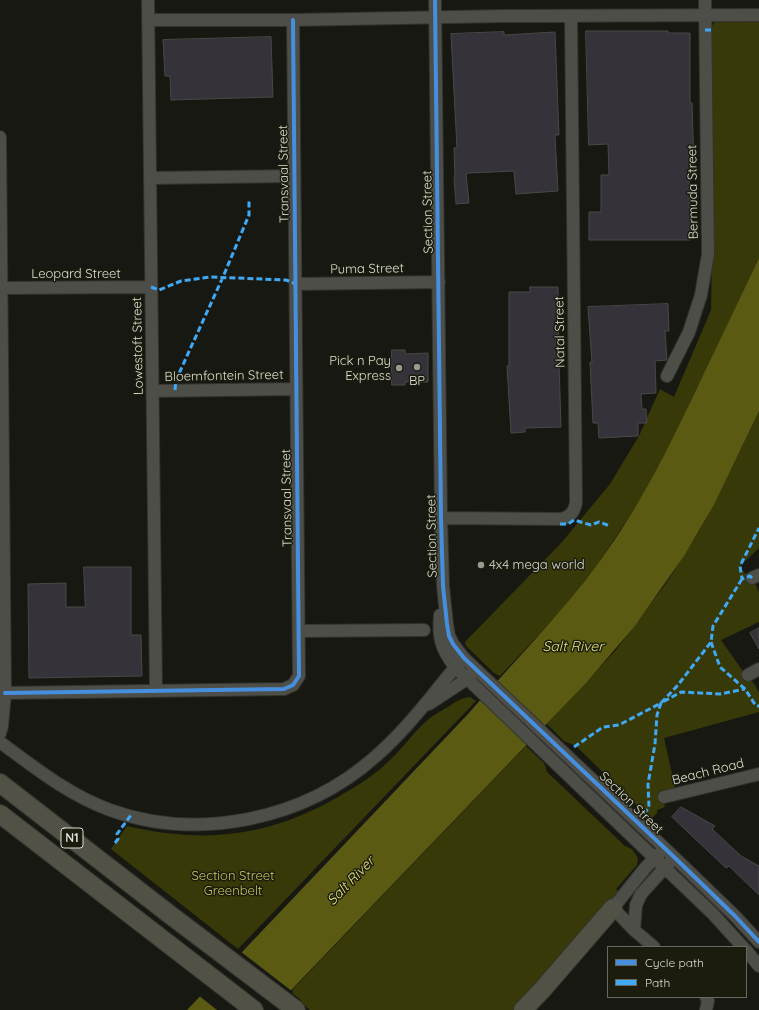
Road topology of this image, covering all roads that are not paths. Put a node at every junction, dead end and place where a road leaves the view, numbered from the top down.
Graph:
1 (148, 0) edge
2 (435, 0) edge
3 (704, 0) edge
4 (705, 14) junction
5 (759, 15) edge
6 (436, 17) junction
7 (571, 17) junction
8 (148, 20) junction
9 (293, 20) junction
10 (0, 137) edge
11 (0, 165) edge
12 (294, 176) junction
13 (150, 178) junction
14 (439, 282) junction
15 (296, 284) junction
16 (151, 287) junction
17 (0, 288) edge
18 (667, 376) dead end
19 (296, 389) junction
20 (153, 391) junction
21 (441, 518) junction
22 (443, 586) junction
23 (2, 593) edge
24 (424, 630) dead end
25 (299, 631) junction
26 (464, 658) junction
27 (455, 667) junction
28 (476, 669) junction
29 (759, 669) edge
30 (748, 675) dead end
31 (467, 679) junction
32 (156, 691) junction
33 (5, 693) junction
34 (421, 709) junction
35 (0, 733) edge
36 (0, 742) edge
37 (759, 774) edge
38 (0, 783) edge
39 (664, 797) dead end
40 (0, 814) edge
41 (665, 848) junction
42 (674, 857) junction
43 (655, 858) junction
44 (665, 868) junction
45 (613, 908) junction
46 (735, 916) junction
47 (759, 928) edge
48 (634, 930) junction
49 (759, 942) edge
50 (653, 946) edge
51 (742, 946) edge
52 (747, 951) edge
53 (759, 966) edge
54 (213, 970) junction
55 (706, 998) edge
56 (288, 1008) edge
57 (235, 1010) edge
58 (254, 1010) edge
59 (523, 1010) edge
60 (706, 1010) edge

1 - 8 street, Lowestoft Street
2 - 6 street, Section Street
3 - 4 street, Bermuda Street
4 - 5 street
4 - 7 street
4 - 18 street, Bermuda Street
6 - 7 street
6 - 9 street
6 - 14 street, Section Street
7 - 21 street, Natal Street
8 - 9 street
8 - 13 street, Lowestoft Street
9 - 12 street, Transvaal Street
10 - 11 street
11 - 17 street
12 - 13 street
12 - 15 street, Transvaal Street
13 - 16 street, Lowestoft Street
14 - 15 street, Puma Street
14 - 21 street, Section Street
15 - 19 street, Transvaal Street
16 - 17 street, Leopard Street
16 - 20 street, Lowestoft Street
17 - 23 street
19 - 20 street, Bloemfontein Street
19 - 25 street, Transvaal Street
20 - 32 street, Lowestoft Street
21 - 22 street, Section Street
22 - 26 street, Section Street
22 - 27 street, Section Street
23 - 33 street
24 - 25 street
25 - 32 street, Transvaal Street
26 - 27 street
26 - 28 street, Section Street
27 - 31 street, Section Street
27 - 34 street
28 - 31 street
28 - 41 street, Section Street
29 - 30 street
31 - 34 street
31 - 43 street, Section Street
32 - 33 street, Transvaal Street
33 - 35 street
34 - 36 street
37 - 39 street, Beach Road
38 - 54 highway, N1
40 - 54 highway, N1
41 - 42 street, Section Street
41 - 43 street
42 - 44 street
42 - 46 street, Section Street
43 - 44 street, Section Street
43 - 45 street
44 - 48 street
44 - 51 street, Section Street
45 - 48 street
45 - 59 highway
46 - 47 street
46 - 49 street, Section Street
48 - 50 street
52 - 53 street
54 - 56 highway, N1
54 - 57 highway
54 - 58 highway, N1
55 - 60 street

